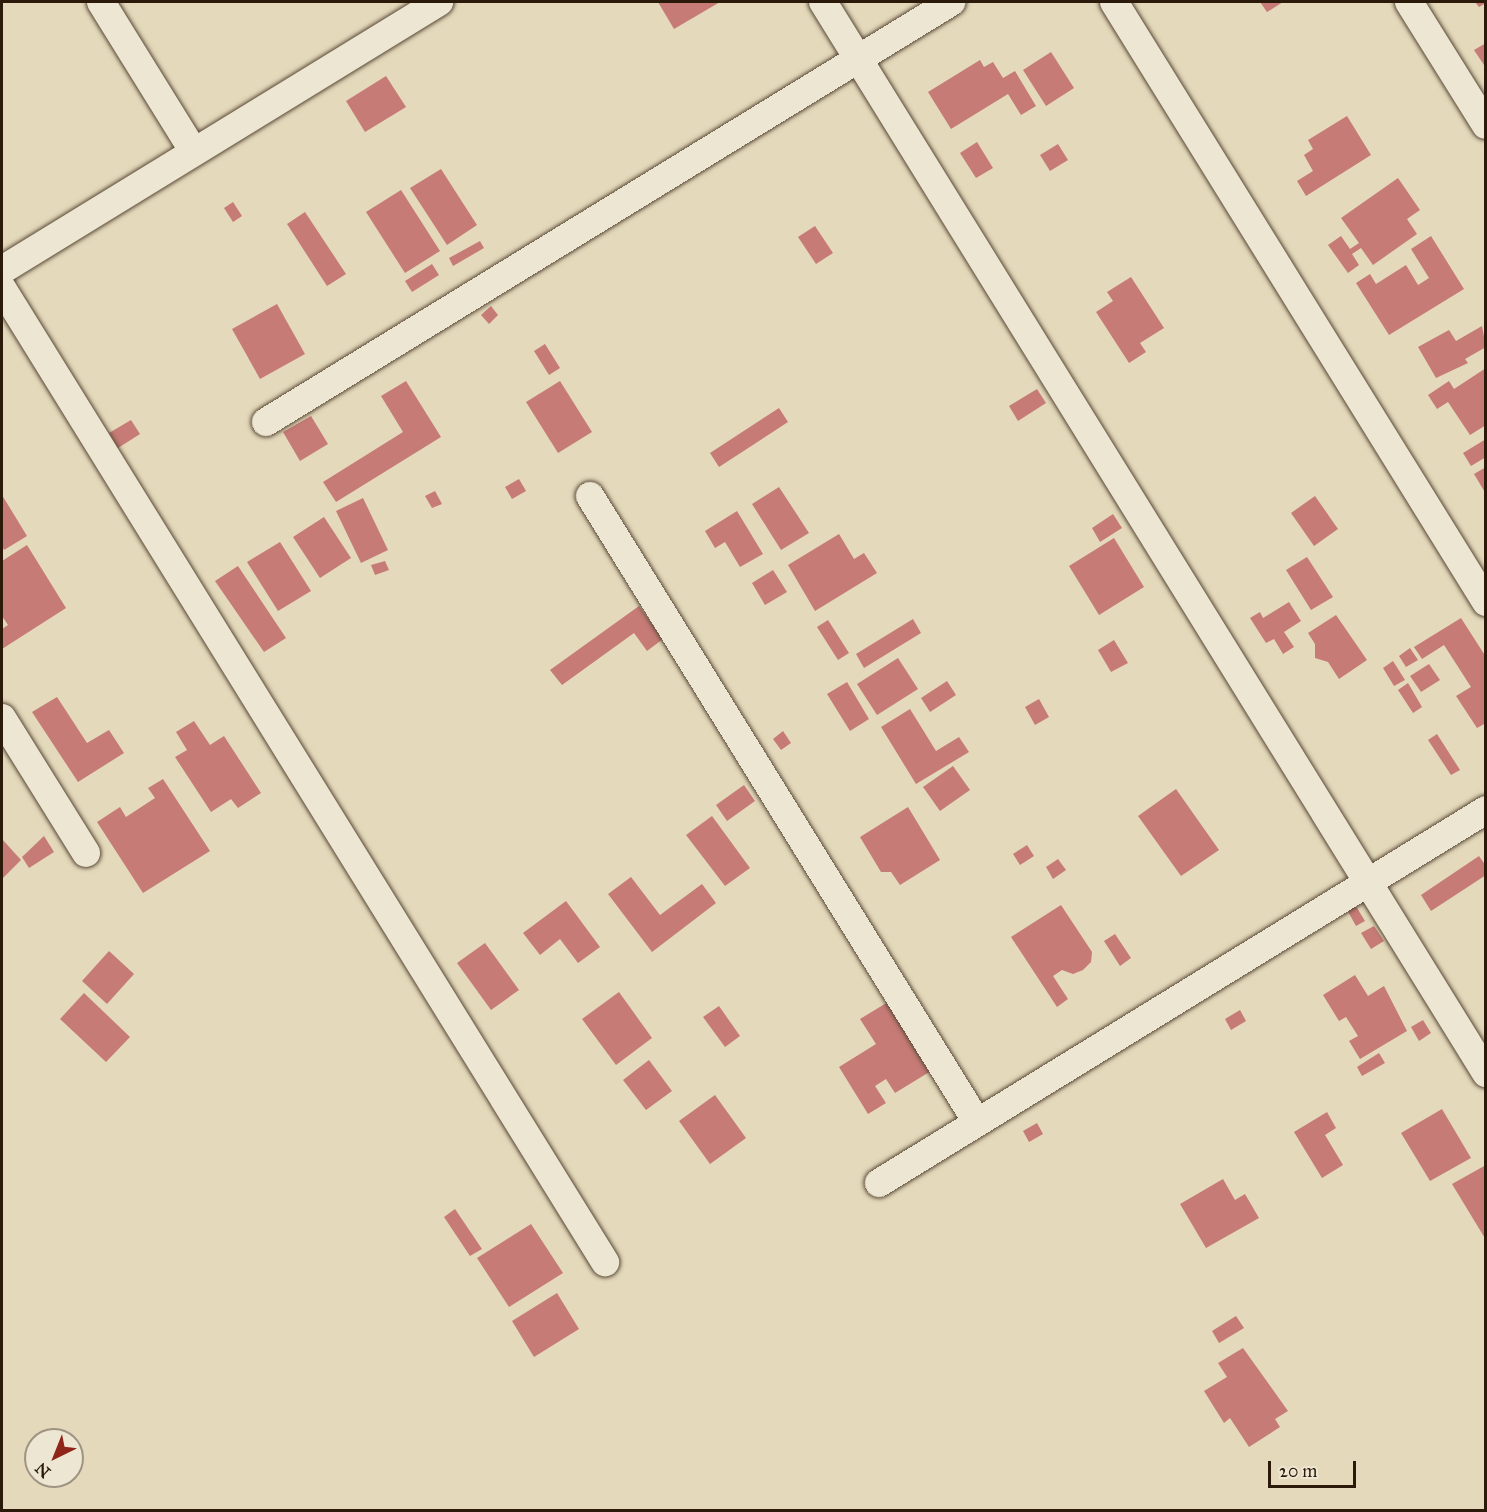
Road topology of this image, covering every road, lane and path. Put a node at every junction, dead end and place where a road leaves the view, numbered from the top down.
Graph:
1 (101, 2) edge
2 (439, 2) edge
3 (823, 2) edge
4 (951, 2) edge
5 (1114, 2) edge
6 (1409, 2) edge
7 (858, 58) junction
8 (1485, 124) edge
9 (194, 152) junction
10 (2, 270) edge
11 (2, 288) edge
12 (266, 422) dead end
13 (590, 496) dead end
14 (1485, 602) edge
15 (2, 718) edge
16 (1485, 810) edge
17 (86, 854) dead end
18 (1368, 883) junction
19 (1485, 1073) edge
20 (977, 1122) junction
21 (879, 1182) dead end
22 (605, 1262) dead end

1 - 9 street
2 - 9 street
3 - 7 street
4 - 7 street
5 - 14 street
6 - 8 street
7 - 12 street
7 - 18 street
9 - 10 street
11 - 22 street
13 - 20 street
15 - 17 street
16 - 18 street
18 - 19 street
18 - 20 street
20 - 21 street

